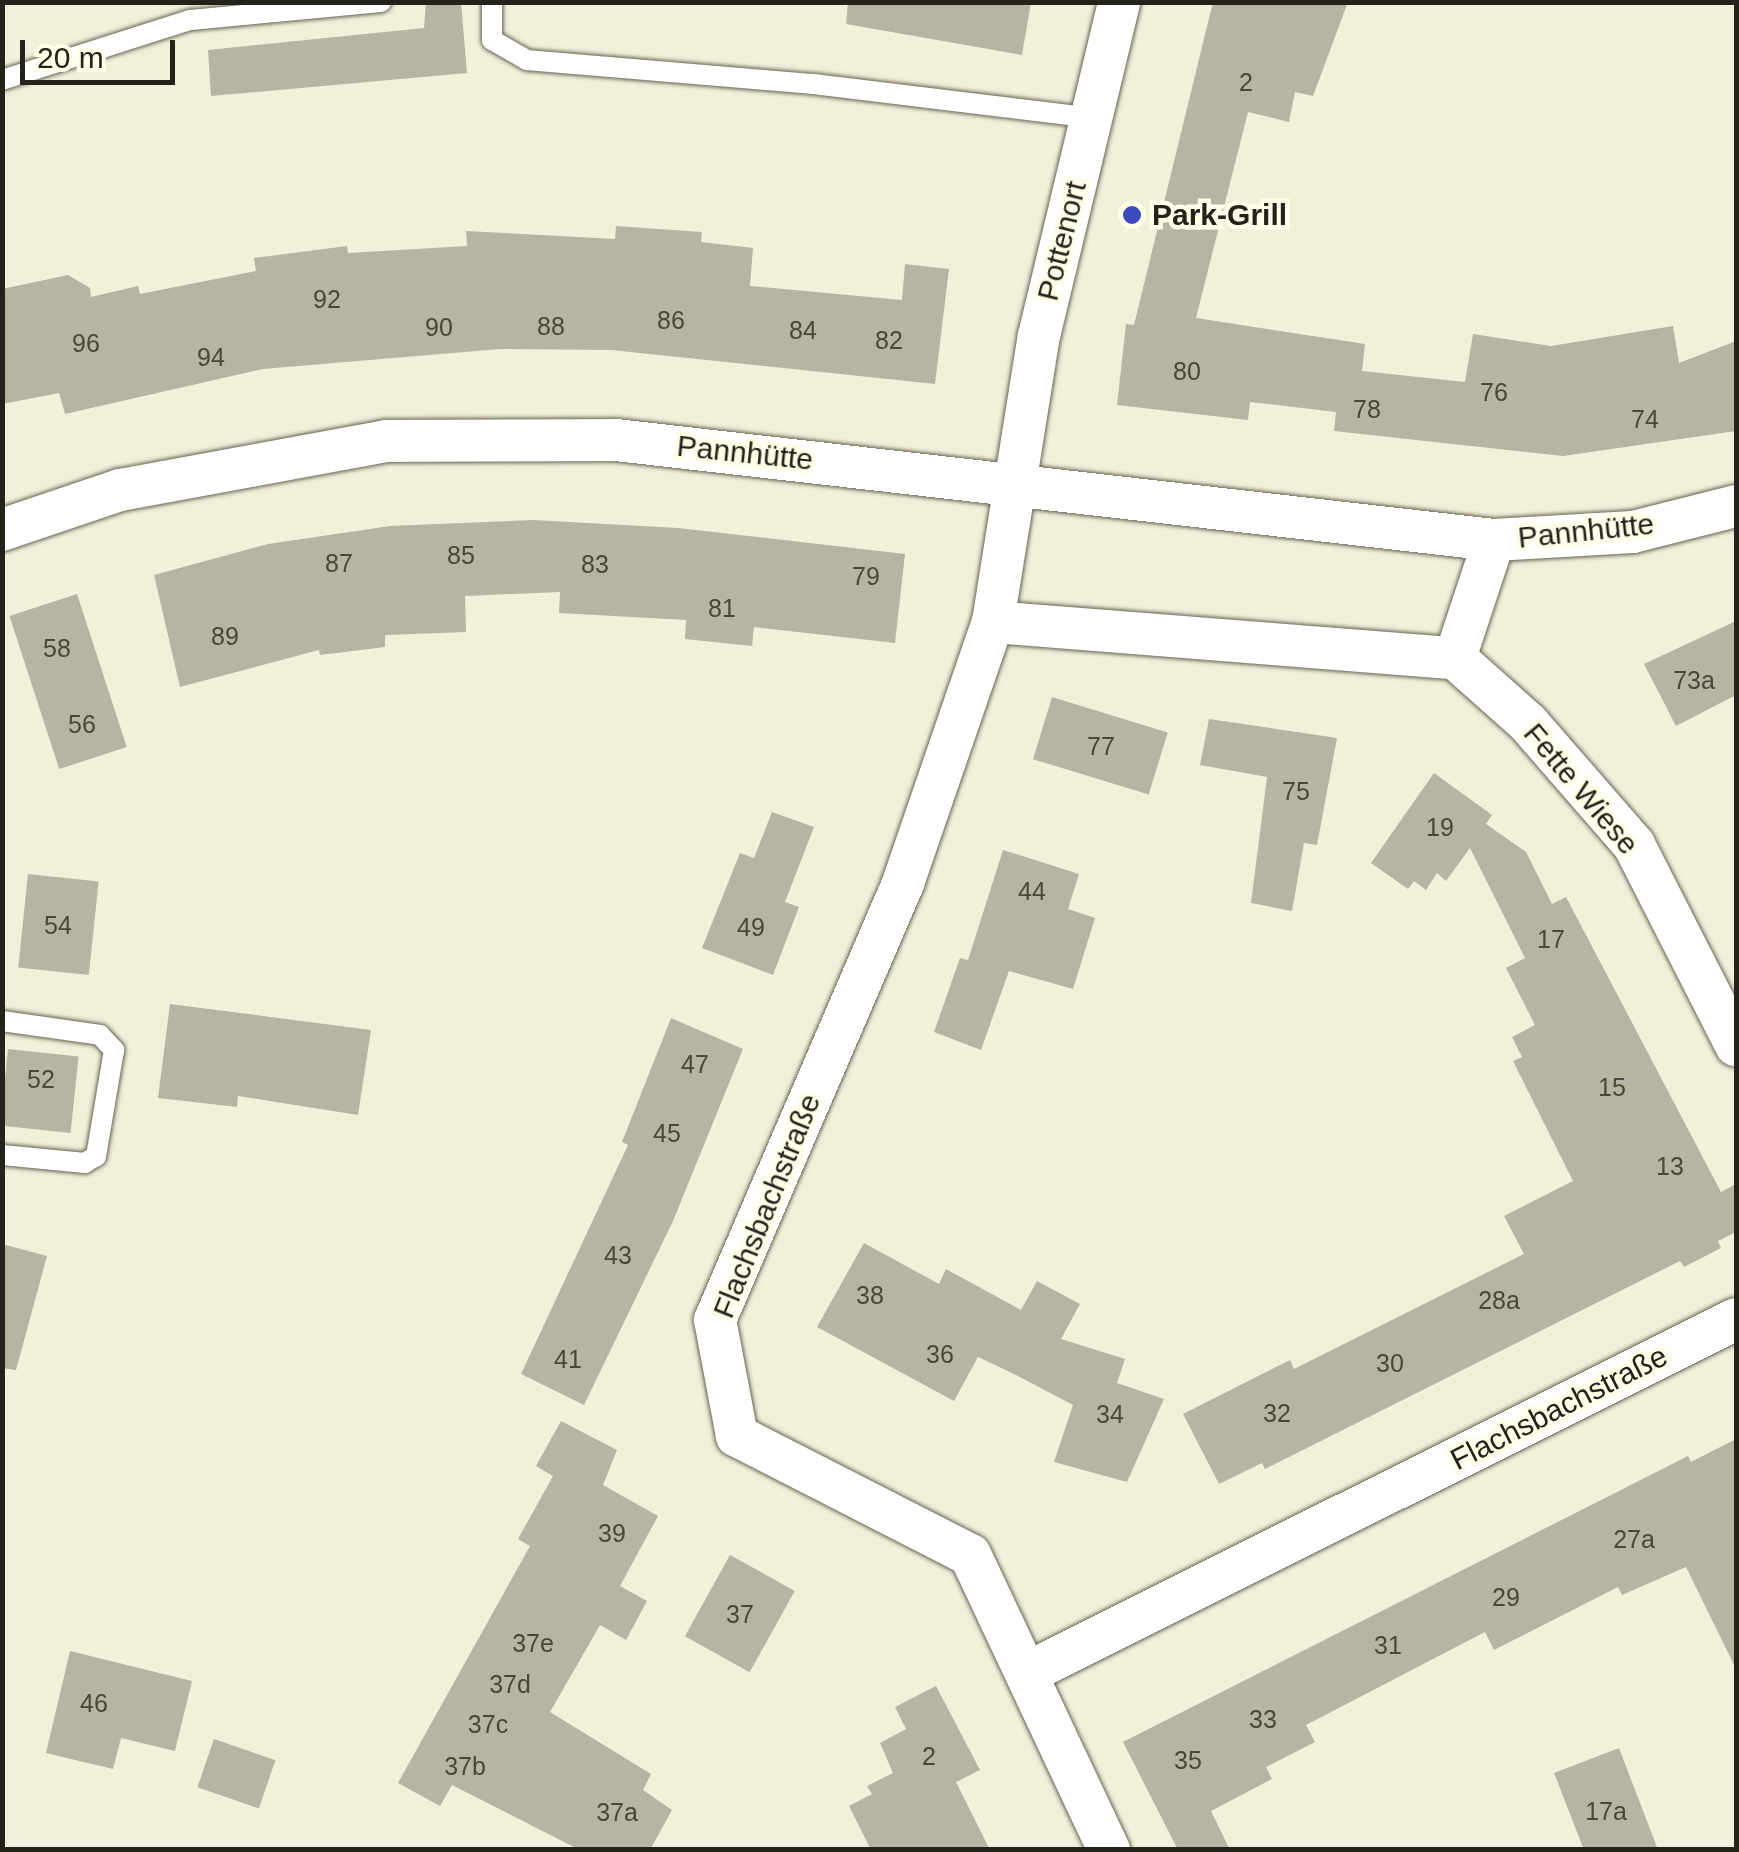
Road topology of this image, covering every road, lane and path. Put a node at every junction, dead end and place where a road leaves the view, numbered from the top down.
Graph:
1 (381, 2) edge
2 (492, 2) edge
3 (1119, 2) edge
4 (2, 80) edge
5 (1092, 118) junction
6 (1014, 482) junction
7 (1736, 506) edge
8 (2, 530) edge
9 (1494, 540) junction
10 (993, 622) junction
11 (1456, 658) junction
12 (2, 1021) edge
13 (1736, 1045) edge
14 (2, 1155) edge
15 (1736, 1319) edge
16 (1027, 1673) junction
17 (1110, 1850) edge

1 - 4 lane
2 - 5 lane
3 - 5 street, Pottenort
5 - 6 street, Pottenort
6 - 8 street, Pannhütte
6 - 9 street, Pannhütte
6 - 10 street, Flachsbachstraße
7 - 9 street, Pannhütte
9 - 11 street, Pannhütte
10 - 11 street
10 - 16 street, Flachsbachstraße
11 - 13 street, Fette Wiese
12 - 14 lane
15 - 16 street, Flachsbachstraße
16 - 17 street

